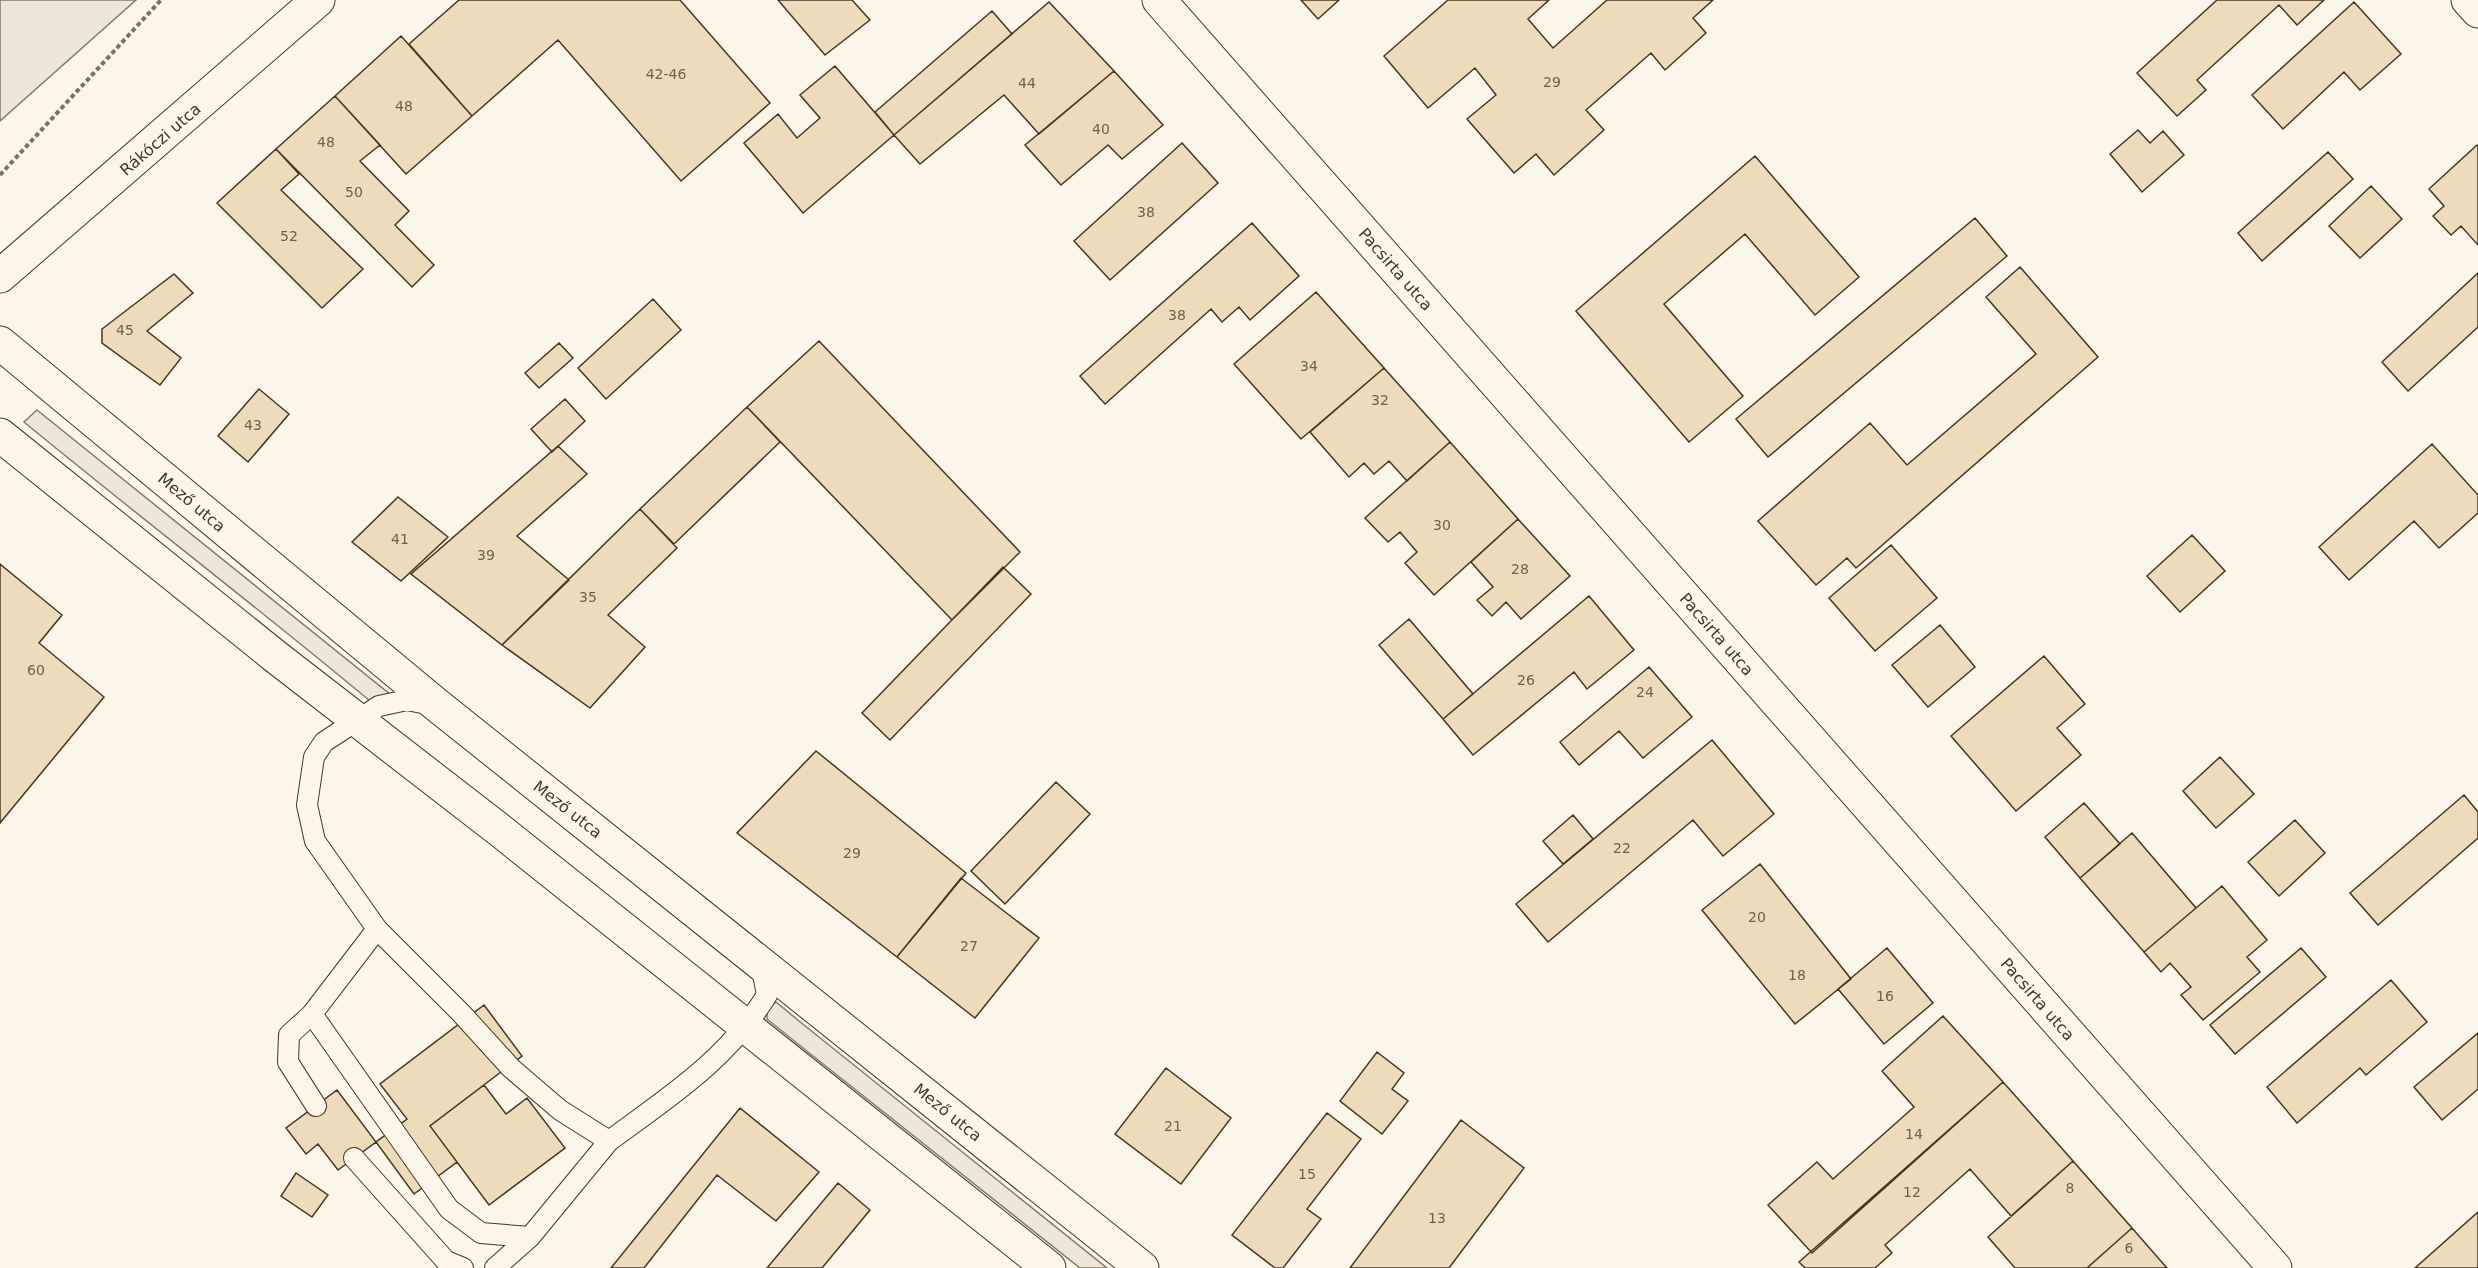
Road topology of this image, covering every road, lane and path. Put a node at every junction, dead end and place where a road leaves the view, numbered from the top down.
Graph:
1 (161, 0) edge
2 (318, 0) edge
3 (1159, 0) edge
4 (2468, 0) edge
5 (2478, 11) edge
6 (0, 175) edge
7 (0, 276) edge
8 (0, 343) edge
9 (0, 435) edge
10 (438, 706) junction
11 (358, 720) junction
12 (377, 929) junction
13 (761, 963) junction
14 (312, 1014) junction
15 (747, 1026) junction
16 (316, 1106) dead end
17 (609, 1140) junction
18 (354, 1158) dead end
19 (530, 1237) junction
20 (463, 1268) edge
21 (495, 1268) edge
22 (1049, 1268) edge
23 (1142, 1268) edge
24 (2275, 1268) edge

1 - 6 path
2 - 7 main road, Rákóczi utca
3 - 24 main road, Pacsirta utca
4 - 5 main road
8 - 10 main road, Mező utca
9 - 11 main road
10 - 11 lane
10 - 13 main road, Mező utca
11 - 12 lane
11 - 15 main road
12 - 14 lane
12 - 17 lane
13 - 15 lane
13 - 23 main road, Mező utca
14 - 16 lane
14 - 19 lane
15 - 17 lane
15 - 22 main road
17 - 19 lane
18 - 20 lane
19 - 21 lane

